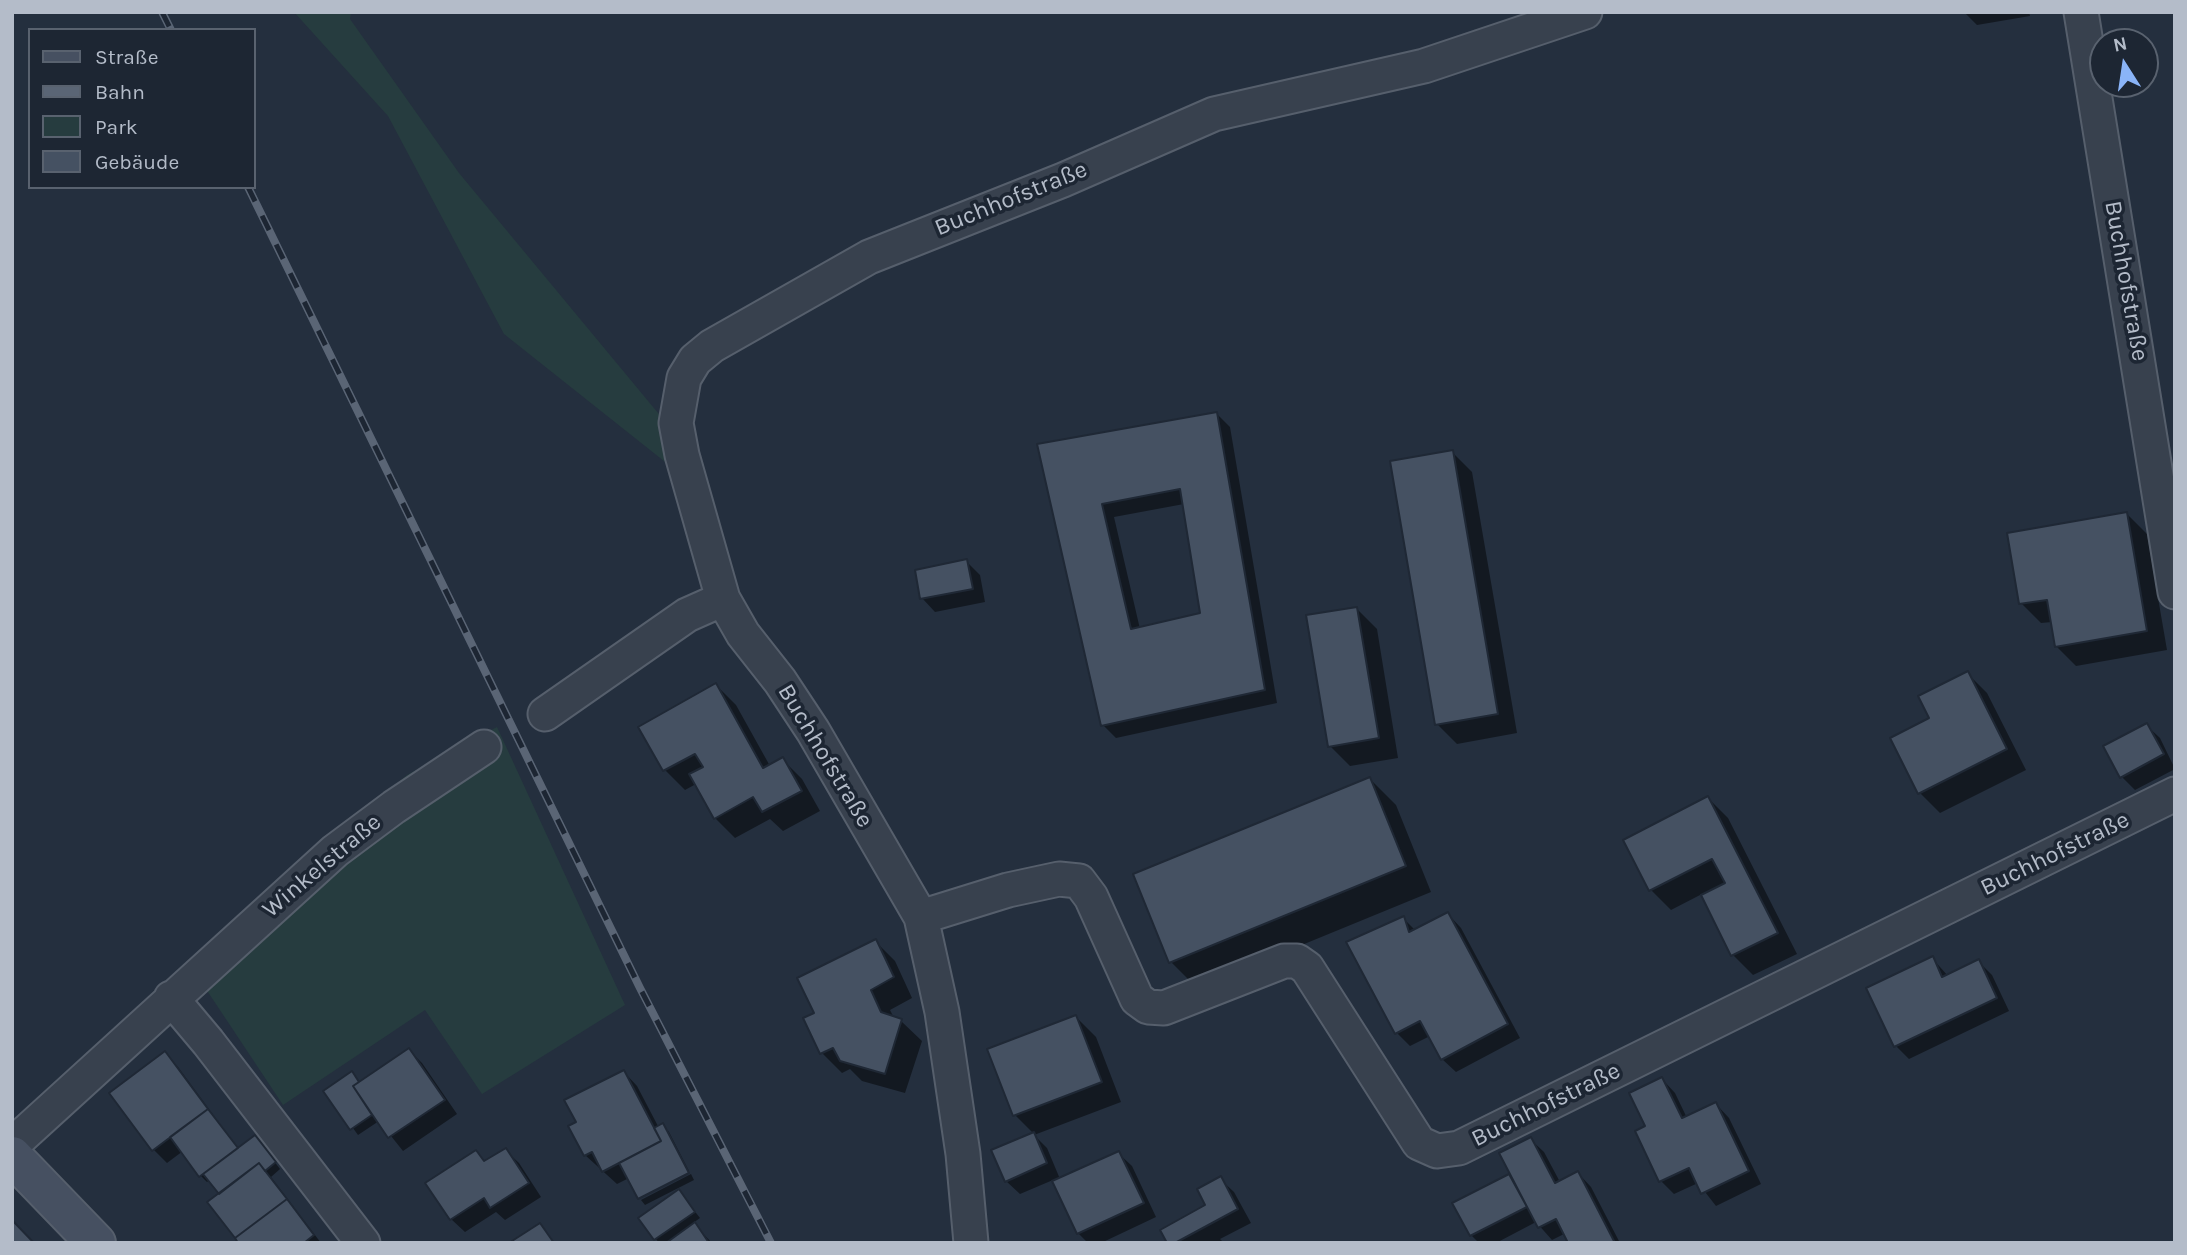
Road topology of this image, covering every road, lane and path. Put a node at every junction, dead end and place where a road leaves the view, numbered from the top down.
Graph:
1 (1585, 12) edge
2 (2081, 12) edge
3 (2175, 592) edge
4 (723, 600) junction
5 (545, 713) dead end
6 (484, 747) dead end
7 (2175, 794) edge
8 (920, 917) junction
9 (171, 998) junction
10 (12, 1145) edge
11 (12, 1156) edge
12 (96, 1243) edge
13 (363, 1243) edge
14 (971, 1243) edge

1 - 4 street, Buchhofstraße
2 - 3 street, Buchhofstraße
4 - 5 street
4 - 8 street, Buchhofstraße
6 - 9 street, Winkelstraße
7 - 8 street, Buchhofstraße
8 - 14 street, Buchhofstraße
9 - 10 street, Winkelstraße
9 - 13 street
11 - 12 street

